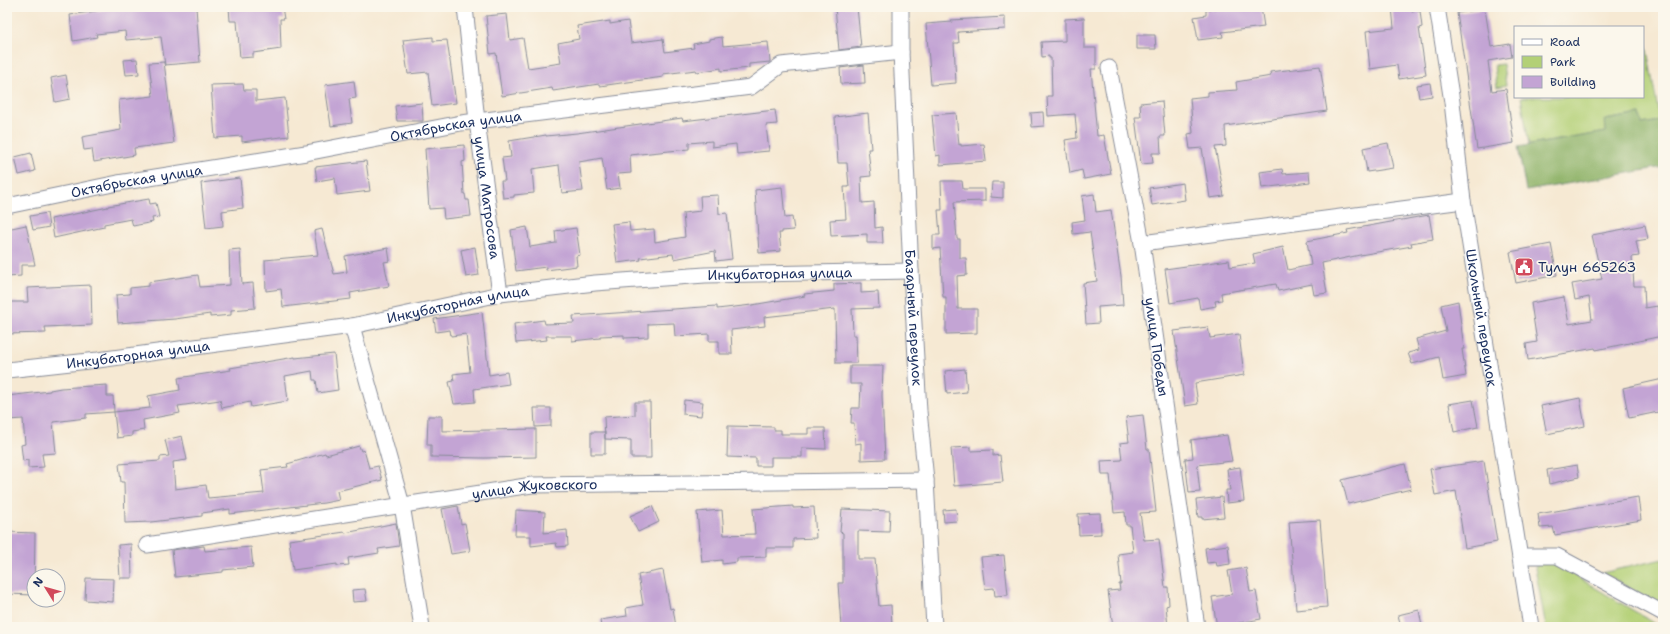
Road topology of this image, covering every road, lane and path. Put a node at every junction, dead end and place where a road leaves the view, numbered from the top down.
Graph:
1 (465, 7) edge
2 (901, 7) edge
3 (1437, 7) edge
4 (901, 52) junction
5 (1109, 68) dead end
6 (477, 120) junction
7 (1463, 200) junction
8 (7, 206) edge
9 (1142, 243) junction
10 (912, 271) junction
11 (500, 294) junction
12 (352, 326) junction
13 (7, 370) edge
14 (926, 480) junction
15 (402, 505) junction
16 (147, 545) dead end
17 (1520, 556) junction
18 (1663, 614) edge
19 (422, 627) edge
20 (934, 627) edge
21 (1197, 627) edge
22 (1531, 627) edge

1 - 6 street, улица Матросова
2 - 4 street, Базарный переулок
3 - 7 street, Школьный переулок
4 - 6 street, Октябрьская улица
4 - 10 street, Базарный переулок
5 - 9 street, улица Победы
6 - 8 street, Октябрьская улица
6 - 11 street, улица Матросова
7 - 9 street
7 - 17 street, Школьный переулок
9 - 21 street, улица Победы
10 - 11 street, Инкубаторная улица
10 - 14 street, Базарный переулок
11 - 12 street, Инкубаторная улица
12 - 13 street, Инкубаторная улица
12 - 15 street
14 - 15 street, улица Жуковского
14 - 20 street, Базарный переулок
15 - 16 street, улица Жуковского
15 - 19 street
17 - 18 street
17 - 22 street, Школьный переулок

